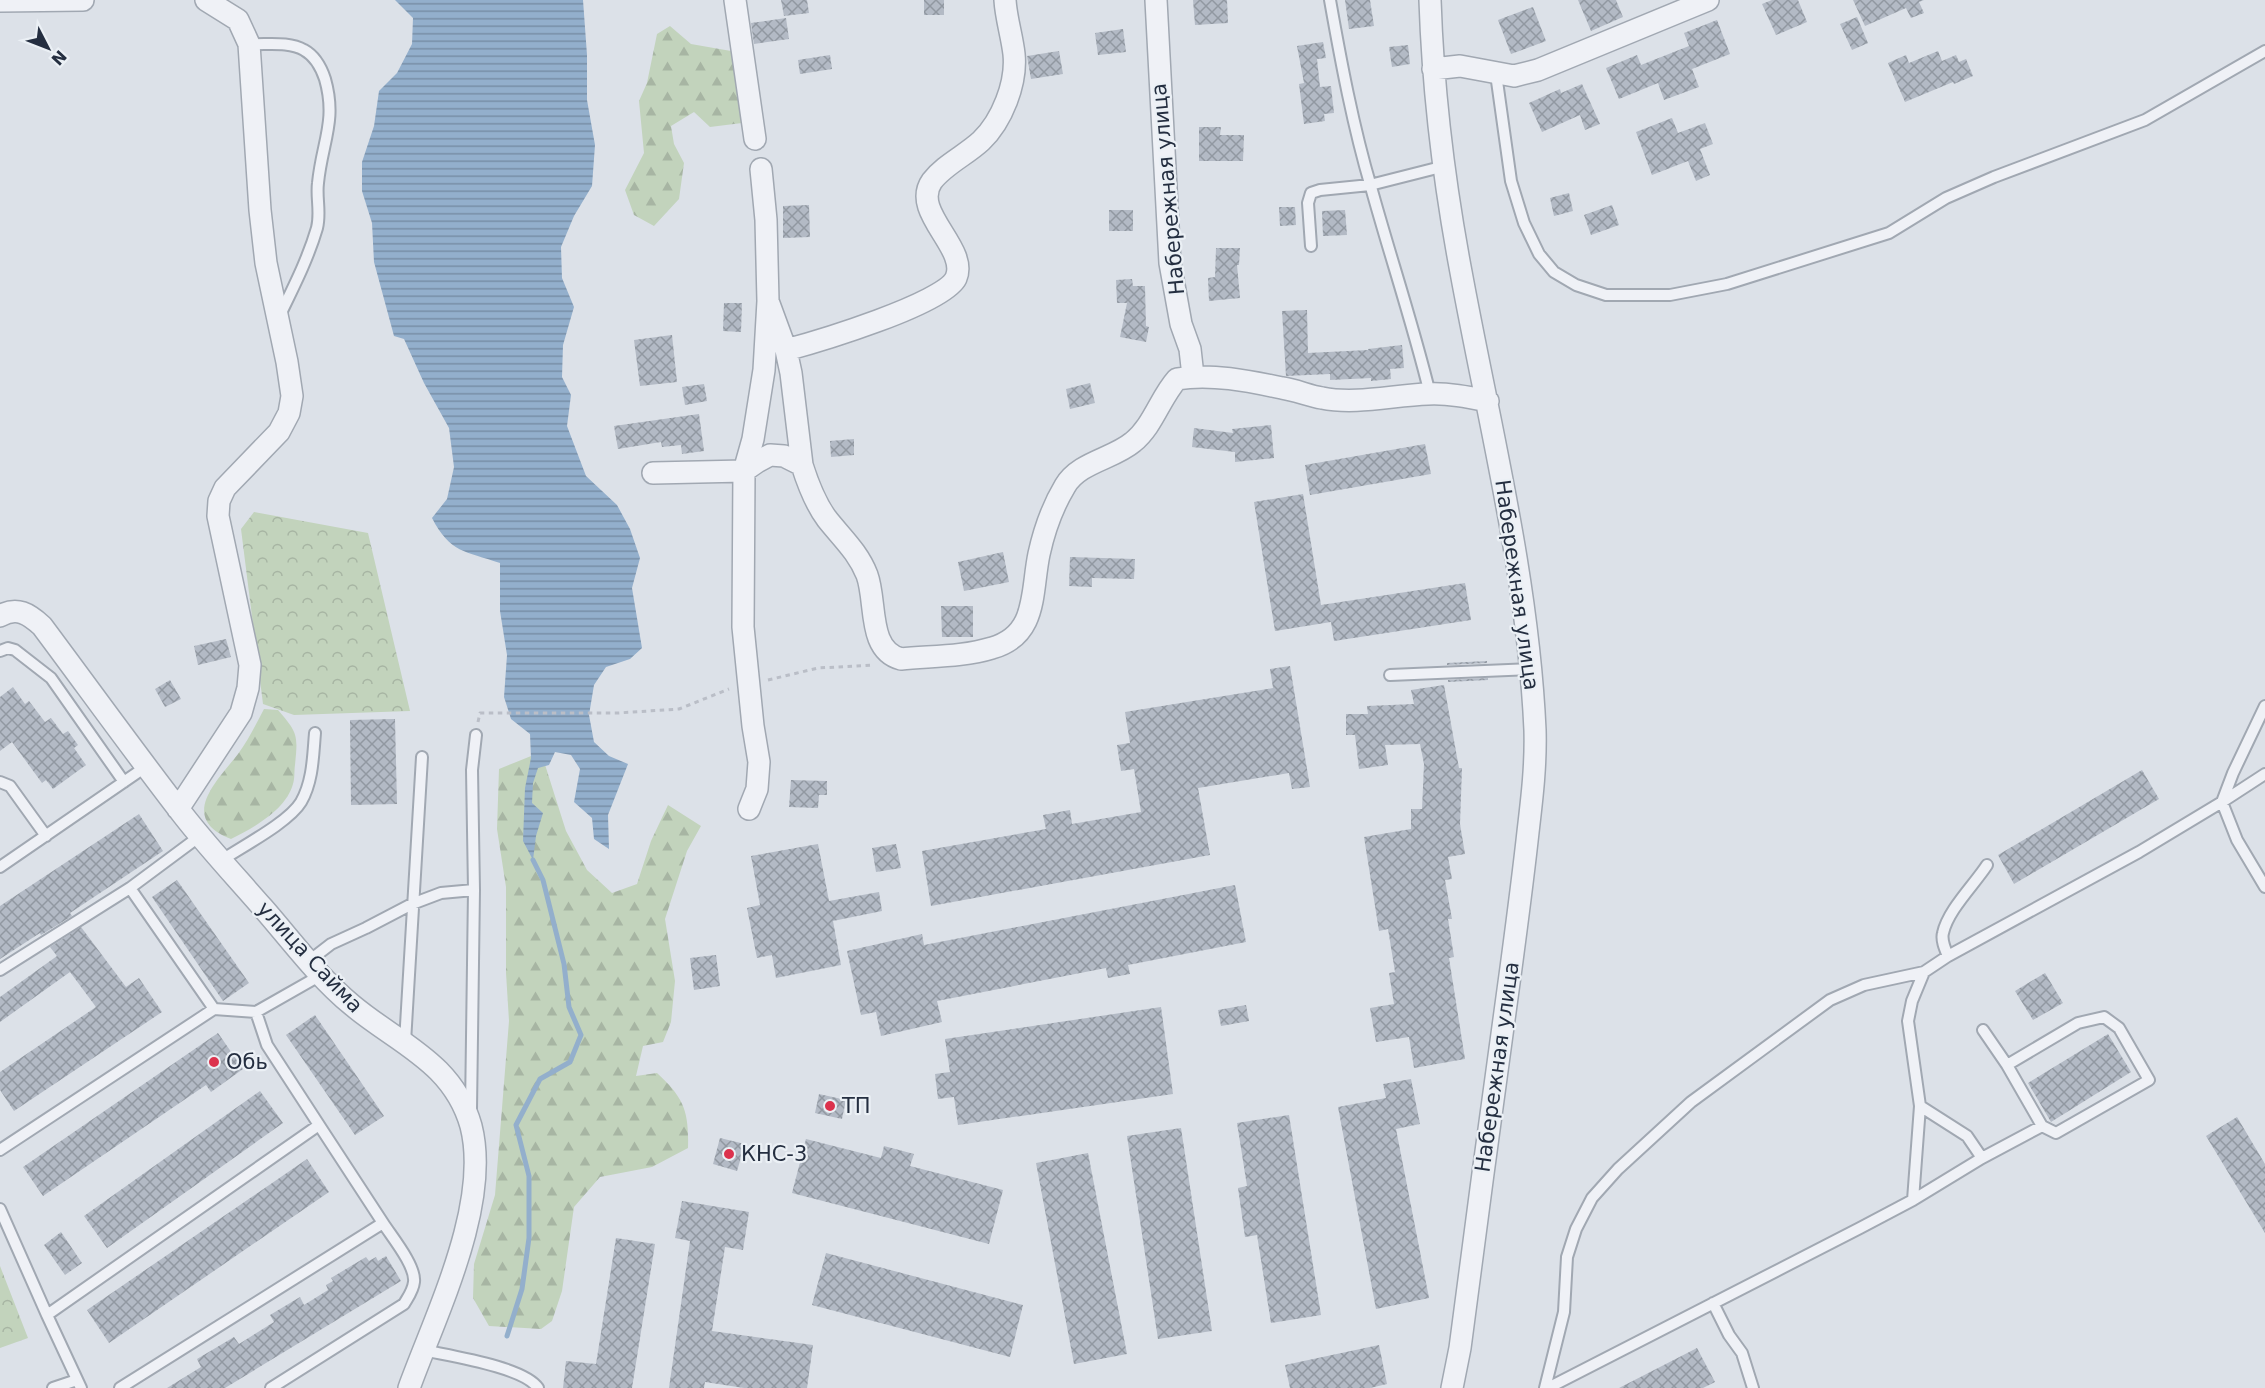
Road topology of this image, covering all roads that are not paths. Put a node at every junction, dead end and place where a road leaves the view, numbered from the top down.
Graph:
1 (82, 0) edge
2 (206, 0) edge
3 (735, 0) edge
4 (1005, 0) edge
5 (1156, 0) edge
6 (1330, 0) edge
7 (1430, 0) edge
8 (1708, 0) edge
9 (0, 1) edge
10 (249, 44) junction
11 (2265, 51) edge
12 (1432, 69) junction
13 (1496, 74) junction
14 (756, 139) dead end
15 (1445, 166) junction
16 (761, 169) dead end
17 (1370, 185) junction
18 (1311, 246) dead end
19 (768, 301) junction
20 (278, 320) junction
21 (786, 350) junction
22 (1193, 376) junction
23 (1430, 394) junction
24 (1488, 401) junction
25 (802, 465) junction
26 (744, 471) junction
27 (653, 473) dead end
28 (0, 616) edge
29 (0, 651) edge
30 (1531, 669) junction
31 (1390, 675) dead end
32 (2265, 706) edge
33 (315, 733) dead end
34 (476, 735) dead end
35 (422, 757) dead end
36 (147, 766) junction
37 (2265, 774) edge
38 (0, 782) edge
39 (124, 782) junction
40 (2222, 802) junction
41 (178, 809) junction
42 (749, 809) dead end
43 (46, 836) junction
44 (200, 836) junction
45 (222, 860) junction
46 (1987, 865) dead end
47 (0, 867) edge
48 (2265, 887) edge
49 (130, 888) junction
50 (474, 890) junction
51 (412, 904) junction
52 (1948, 956) junction
53 (315, 968) junction
54 (0, 970) edge
55 (1924, 972) junction
56 (214, 1009) junction
57 (256, 1012) junction
58 (1983, 1030) dead end
59 (405, 1042) junction
60 (2007, 1065) junction
61 (1920, 1106) junction
62 (319, 1125) junction
63 (471, 1125) junction
64 (2042, 1126) junction
65 (0, 1150) edge
66 (1982, 1158) junction
67 (1914, 1200) junction
68 (0, 1209) edge
69 (383, 1223) junction
70 (1713, 1303) junction
71 (47, 1315) junction
72 (423, 1350) junction
73 (79, 1384) edge
74 (53, 1388) edge
75 (120, 1388) edge
76 (271, 1388) edge
77 (409, 1388) edge
78 (538, 1388) edge
79 (1452, 1388) edge
80 (1546, 1388) edge
81 (1753, 1388) edge

1 - 9 street
2 - 10 street
3 - 14 street
4 - 21 street
5 - 22 street, Набережная улица
6 - 17 lane
7 - 12 street, Набережная улица
8 - 13 street
10 - 20 street
10 - 20 lane
11 - 13 lane
12 - 13 street
12 - 15 street, Набережная улица
15 - 17 lane
15 - 24 street, Набережная улица
16 - 19 street
17 - 18 lane
17 - 23 lane
19 - 21 street
19 - 26 street
20 - 41 street
21 - 25 street
22 - 23 street
22 - 25 street
23 - 24 street
24 - 30 street, Набережная улица
25 - 26 street
26 - 27 street
26 - 42 street
28 - 36 street, улица Сайма
29 - 39 lane
30 - 31 lane
30 - 79 street, Набережная улица
32 - 40 lane
33 - 45 lane
34 - 50 lane
35 - 51 lane
36 - 39 lane
36 - 41 street, улица Сайма
37 - 40 lane
38 - 43 lane
39 - 43 lane
40 - 48 lane
40 - 52 lane
41 - 44 street, улица Сайма
43 - 47 lane
44 - 45 street, улица Сайма
44 - 49 lane
45 - 53 street, улица Сайма
46 - 52 lane
49 - 54 lane
49 - 56 lane
50 - 51 lane
50 - 63 lane
51 - 53 lane
51 - 59 lane
52 - 55 lane
53 - 57 lane
53 - 59 street, улица Сайма
55 - 61 lane
55 - 80 lane
56 - 57 lane
56 - 65 lane
57 - 62 lane
58 - 60 lane
59 - 63 street, улица Сайма
60 - 64 lane
60 - 64 lane
61 - 66 lane
61 - 67 lane
62 - 69 lane
62 - 71 lane
63 - 72 street, улица Сайма
64 - 66 lane
66 - 67 lane
67 - 70 lane
68 - 71 lane
69 - 75 lane
69 - 76 lane
70 - 80 lane
70 - 81 lane
71 - 73 lane
72 - 77 street, улица Сайма
72 - 78 lane
73 - 74 lane

